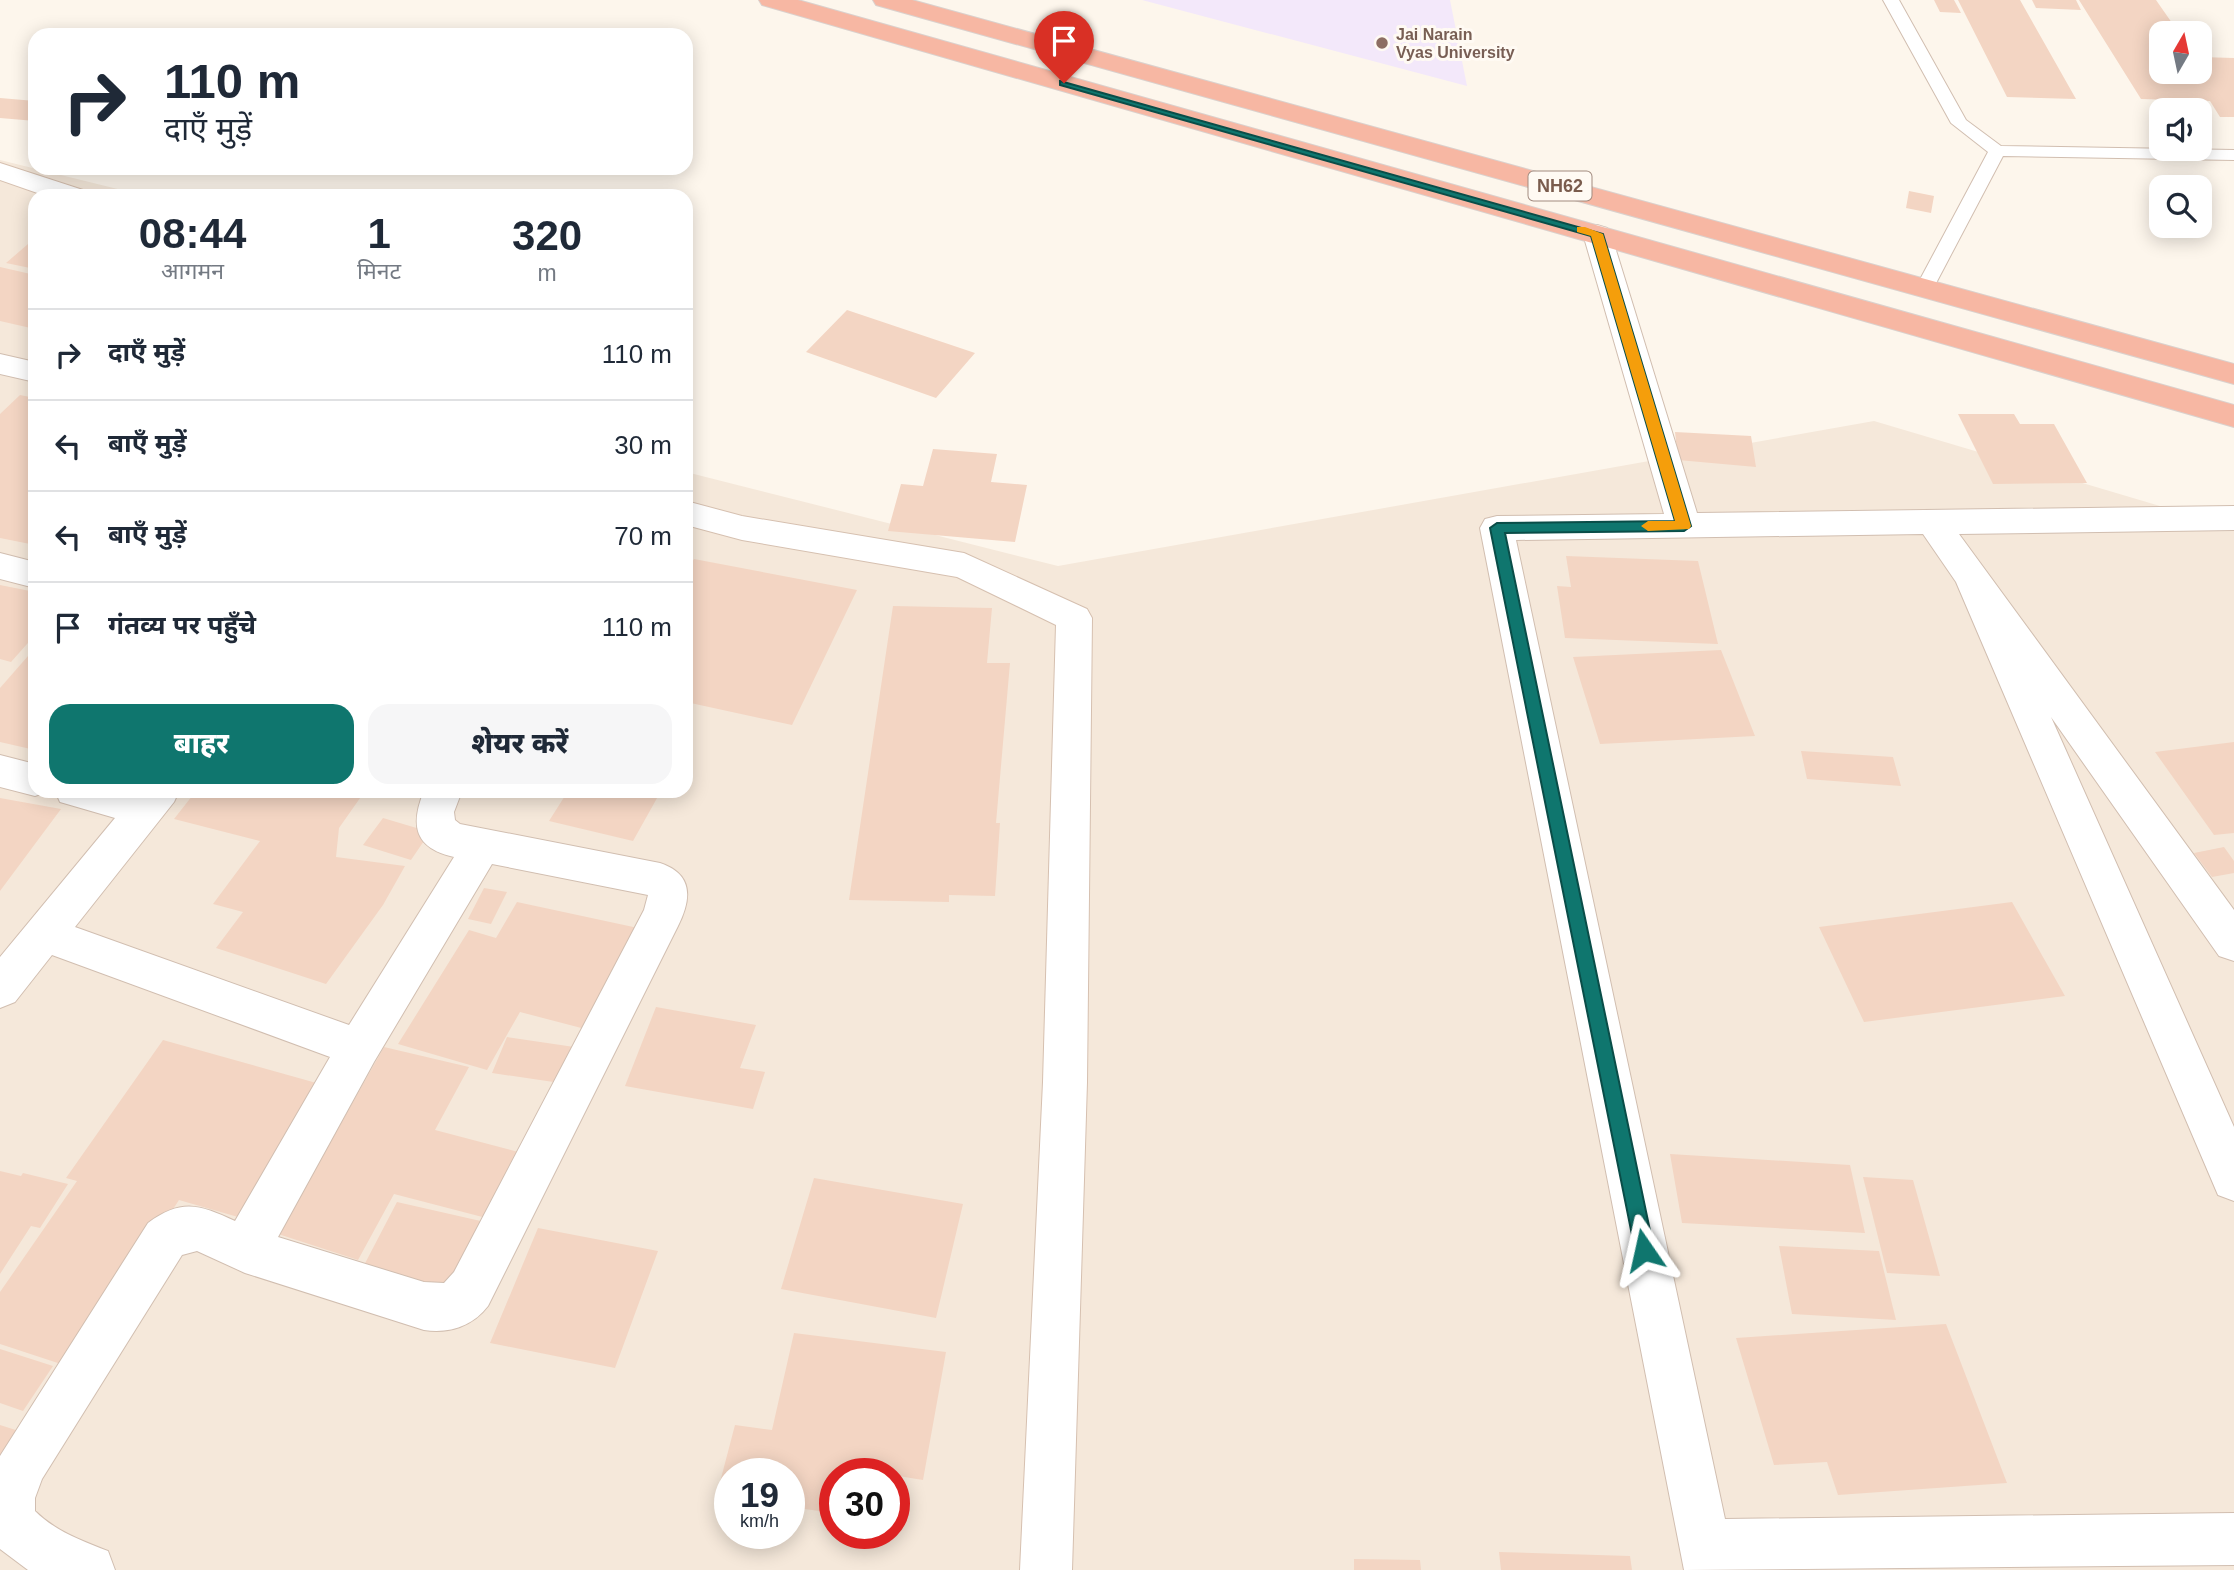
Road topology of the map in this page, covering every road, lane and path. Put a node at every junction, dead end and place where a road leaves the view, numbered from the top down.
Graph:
1 (771, 0) edge
2 (885, 0) edge
3 (1891, 0) edge
4 (1997, 151) junction
5 (2234, 155) edge
6 (0, 171) edge
7 (53, 189) edge
8 (1597, 234) junction
9 (1925, 286) junction
10 (2234, 374) edge
11 (2234, 416) edge
12 (693, 515) edge
13 (2234, 518) edge
14 (1932, 522) junction
15 (1684, 526) junction
16 (0, 566) edge
17 (28, 573) edge
18 (1972, 578) junction
19 (0, 771) edge
20 (28, 778) edge
21 (129, 798) edge
22 (440, 798) edge
23 (152, 801) edge
24 (481, 847) junction
25 (44, 934) junction
26 (2234, 943) edge
27 (0, 989) edge
28 (359, 1048) junction
29 (2234, 1179) edge
30 (245, 1250) junction
31 (2234, 1539) edge
32 (1707, 1557) edge
33 (34, 1559) edge
34 (89, 1570) edge
35 (1046, 1570) edge

1 - 8 highway, NH62
2 - 9 highway, NH62
3 - 4 lane
4 - 5 lane
4 - 9 lane
6 - 7 street
8 - 11 highway, NH62
8 - 15 street
9 - 10 highway, NH62
12 - 35 street
13 - 14 street
14 - 15 street
14 - 18 street
15 - 32 street
16 - 17 street
18 - 26 street
18 - 29 street
19 - 20 street
21 - 23 street
22 - 24 street
23 - 25 street
24 - 28 street
24 - 30 street
25 - 27 street
25 - 28 street
28 - 30 street
30 - 33 street
31 - 32 street
33 - 34 street

